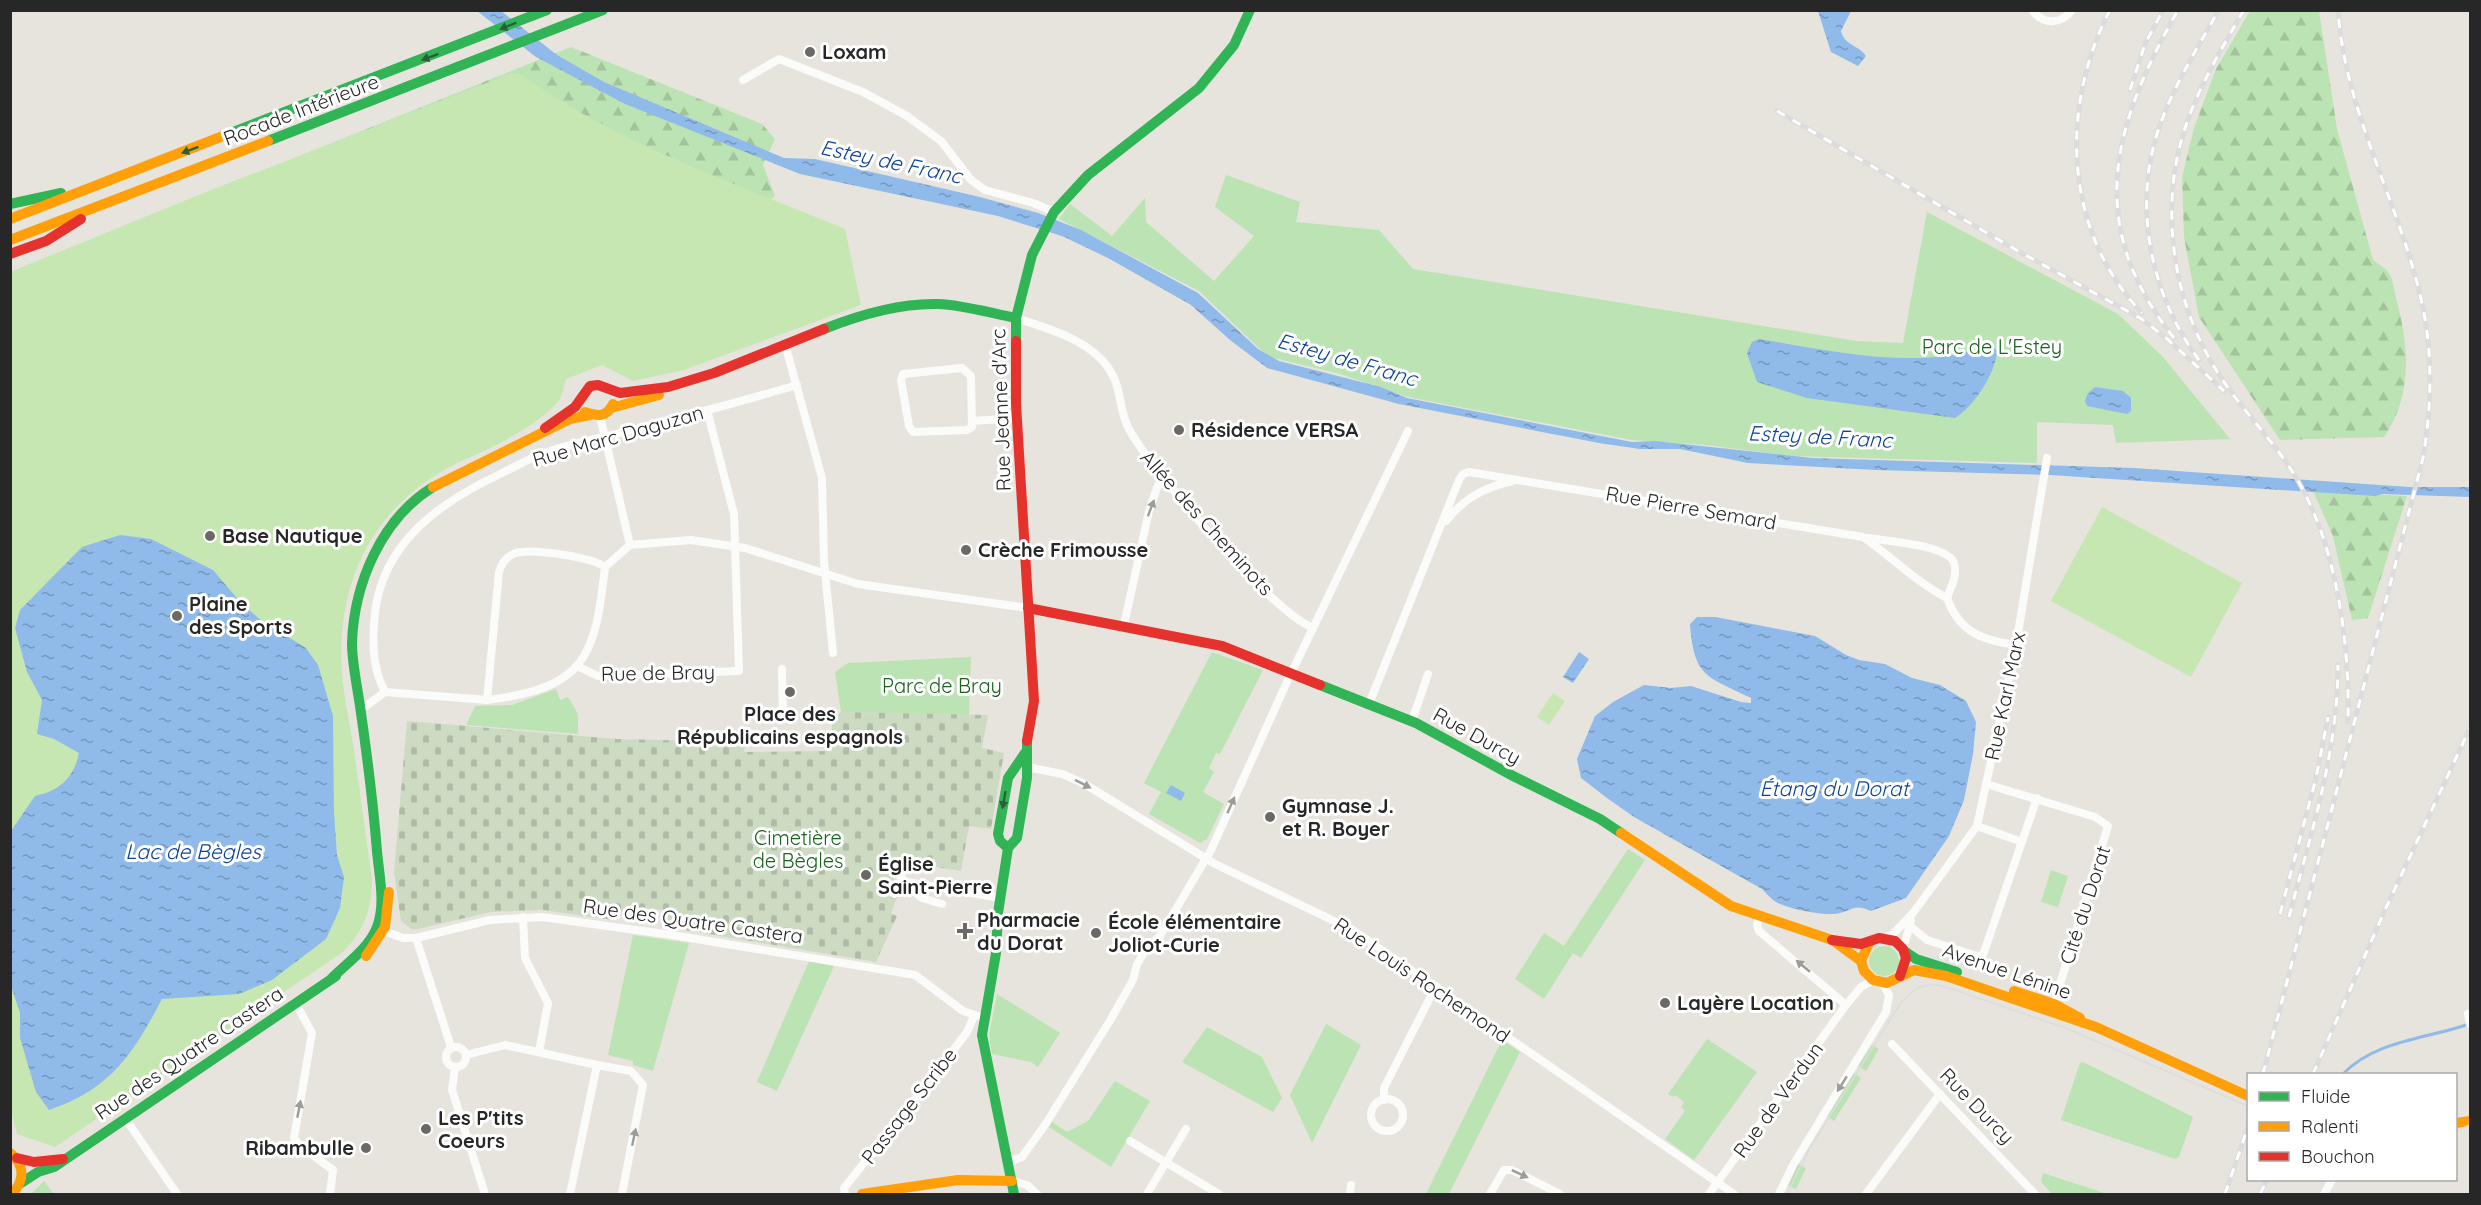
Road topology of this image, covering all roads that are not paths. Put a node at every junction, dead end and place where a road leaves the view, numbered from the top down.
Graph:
1 (547, 10) edge
2 (603, 10) edge
3 (1250, 10) edge
4 (2032, 10) edge
5 (2072, 10) edge
6 (742, 80) dead end
7 (104, 184) junction
8 (108, 203) junction
9 (10, 204) edge
10 (1053, 215) junction
11 (10, 219) edge
12 (10, 240) edge
13 (10, 254) edge
14 (1016, 318) junction
15 (786, 347) junction
16 (797, 385) junction
17 (609, 390) junction
18 (581, 398) junction
19 (611, 408) junction
20 (706, 410) junction
21 (595, 416) junction
22 (1017, 418) junction
23 (973, 421) junction
24 (1408, 431) dead end
25 (536, 435) junction
26 (604, 438) junction
27 (2046, 462) dead end
28 (1520, 479) junction
29 (1165, 480) junction
30 (1440, 530) junction
31 (1863, 537) junction
32 (630, 545) junction
33 (737, 546) junction
34 (605, 567) junction
35 (827, 575) junction
36 (1947, 598) junction
37 (1028, 608) junction
38 (1124, 625) junction
39 (1313, 628) junction
40 (2016, 645) junction
41 (833, 653) dead end
42 (579, 667) junction
43 (782, 669) dead end
44 (1292, 672) junction
45 (1428, 674) dead end
46 (385, 692) junction
47 (488, 700) junction
48 (1369, 704) junction
49 (360, 707) junction
50 (783, 717) dead end
51 (1412, 722) junction
52 (1025, 753) junction
53 (1028, 767) junction
54 (1986, 784) junction
55 (2037, 798) junction
56 (1977, 826) junction
57 (2022, 842) junction
58 (1008, 848) junction
59 (1206, 858) junction
60 (902, 867) dead end
61 (901, 881) junction
62 (894, 894) dead end
63 (1000, 898) junction
64 (942, 904) dead end
65 (1913, 913) junction
66 (1760, 916) junction
67 (523, 917) junction
68 (1910, 926) junction
69 (381, 930) junction
70 (416, 938) junction
71 (1885, 938) junction
72 (1833, 940) junction
73 (1869, 943) junction
74 (1904, 950) junction
75 (1861, 961) junction
76 (1900, 976) junction
77 (1878, 982) junction
78 (1436, 986) junction
79 (295, 1002) junction
80 (2054, 1004) junction
81 (1846, 1005) junction
82 (979, 1017) junction
83 (2096, 1028) junction
84 (1892, 1044) dead end
85 (451, 1047) junction
86 (539, 1052) junction
87 (466, 1055) junction
88 (597, 1065) junction
89 (455, 1067) junction
90 (1941, 1094) junction
91 (2247, 1096) edge
92 (1384, 1100) junction
93 (125, 1118) junction
94 (1186, 1129) dead end
95 (1130, 1141) dead end
96 (13, 1154) edge
97 (67, 1158) junction
98 (1009, 1162) junction
99 (1166, 1162) junction
100 (1012, 1181) junction
101 (21, 1184) junction
102 (1716, 1184) junction
103 (1351, 1185) dead end
104 (484, 1191) dead end
105 (330, 1192) edge
106 (889, 1192) edge
107 (12, 1194) edge
108 (177, 1194) edge
109 (570, 1194) edge
110 (622, 1194) edge
111 (845, 1194) edge
112 (862, 1194) edge
113 (1014, 1194) edge
114 (1037, 1194) edge
115 (1147, 1194) edge
116 (1220, 1194) edge
117 (1350, 1194) edge
118 (1490, 1194) edge
119 (1560, 1194) edge
120 (1708, 1194) edge
121 (1734, 1194) edge
122 (1779, 1194) edge
123 (1866, 1194) edge
124 (2035, 1194) edge

1 -> 7 main road
2 - 8 main road, Rocade Intérieure
3 - 10 main road, Rue Jeanne d'Arc
4 - 5 street
6 - 10 street
7 - 9 main road
7 - 11 main road
8 - 12 main road, Rocade Intérieure
8 - 13 main road
10 - 14 main road, Rue Jeanne d'Arc
14 - 15 main road
14 - 22 main road, Rue Jeanne d'Arc
14 - 29 street, Allée des Cheminots
15 - 16 street
15 - 17 main road
15 - 19 main road
16 - 20 street, Rue Marc Daguzan
16 - 35 street
17 - 18 main road
17 - 19 main road
18 - 21 main road
18 - 25 main road
19 - 21 main road
20 - 26 street, Rue Marc Daguzan
20 - 33 street
21 - 25 main road
21 - 26 street
22 - 23 street
22 - 37 main road, Rue Jeanne d'Arc
23 - 23 street
24 - 39 street
25 - 49 main road
26 - 32 street
26 - 46 street, Rue Marc Daguzan
27 - 40 street, Rue Karl Marx
28 - 30 street, Rue Pierre Semard
28 - 30 street, Rue Pierre Semard
28 - 31 street, Rue Pierre Semard
38 -> 29 street
29 - 39 street, Allée des Cheminots
30 - 48 street, Rue Pierre Semard
31 - 36 street, Rue Pierre Semard
31 - 36 street, Rue Pierre Semard
32 - 33 street
32 - 34 street
33 - 35 street
33 - 42 street, Rue de Bray
34 - 42 street
34 - 47 street
35 - 37 street
35 - 41 street
36 - 40 street
37 - 38 main road, Rue Durcy
37 - 52 main road, Rue Jeanne d'Arc
38 - 44 main road, Rue Durcy
39 - 44 street
40 - 54 street, Rue Karl Marx
42 - 47 street
43 - 50 street
44 - 48 main road, Rue Durcy
59 -> 44 street
45 - 51 street
46 - 47 street
46 - 49 street
48 - 51 main road, Rue Durcy
49 - 69 main road
51 - 66 main road, Rue Durcy
52 - 53 main road, Rue Jeanne d'Arc
52 -> 58 main road, Rue Jeanne d'Arc
53 - 58 main road, Rue Jeanne d'Arc
53 -> 59 street, Rue Louis Rochemond
54 - 55 street, Cité du Dorat
54 - 56 street, Rue Karl Marx
55 - 57 street
55 - 80 street, Cité du Dorat
56 - 57 street
56 - 65 street, Rue Karl Marx
57 - 68 street
58 - 63 main road, Rue Jeanne d'Arc
59 - 78 street, Rue Louis Rochemond
59 - 98 street
60 - 61 street
61 - 62 street
61 - 63 street
61 - 64 street
63 - 82 main road, Rue Jeanne d'Arc
65 - 68 street, Rue Karl Marx
65 - 71 street, Rue Karl Marx
66 - 72 main road, Rue Durcy
81 -> 66 street
67 - 70 street, Rue des Quatre Castera
67 - 82 street, Rue des Quatre Castera
67 - 86 street
68 - 74 street, Rue Karl Marx
69 - 70 street, Rue des Quatre Castera
69 - 79 main road, Rue des Quatre Castera
70 - 85 street
71 - 73 main road
71 - 74 main road
72 - 73 main road
72 - 75 main road
73 - 75 main road
74 - 76 main road
74 - 80 main road, Avenue Lénine
75 - 77 main road
76 - 77 main road
76 - 83 main road, Avenue Lénine
77 - 81 street, Rue de Verdun
77 -> 122 street
78 - 92 street
78 - 102 street, Rue Louis Rochemond
79 - 93 main road, Rue des Quatre Castera
105 -> 79 street
80 - 83 main road, Avenue Lénine
81 - 102 street, Rue de Verdun
82 - 98 main road, Rue Jeanne d'Arc
82 - 111 street, Passage Scribe
83 - 91 main road, Avenue Lénine
84 - 90 street, Rue Durcy
85 - 87 street
85 - 89 street
86 - 87 street
86 - 88 street
87 - 89 street
88 - 109 street
110 -> 88 street
89 - 104 street
90 - 123 street
90 - 124 street, Rue Durcy
92 - 92 street
93 - 97 main road, Rue des Quatre Castera
93 - 108 street
94 - 99 street
95 - 99 street
96 - 97 main road, Rue des Quatre Castera
96 - 101 main road
97 - 101 main road, Rue des Quatre Castera
98 - 100 main road, Rue Jeanne d'Arc
99 - 115 street
99 - 116 street
100 - 106 main road
100 - 113 main road, Rue Jeanne d'Arc
100 - 114 street
101 - 107 main road, Rue des Quatre Castera
102 - 120 street, Rue de Verdun
102 - 121 street, Rue Louis Rochemond
103 - 117 street
106 - 112 main road
118 -> 119 street

